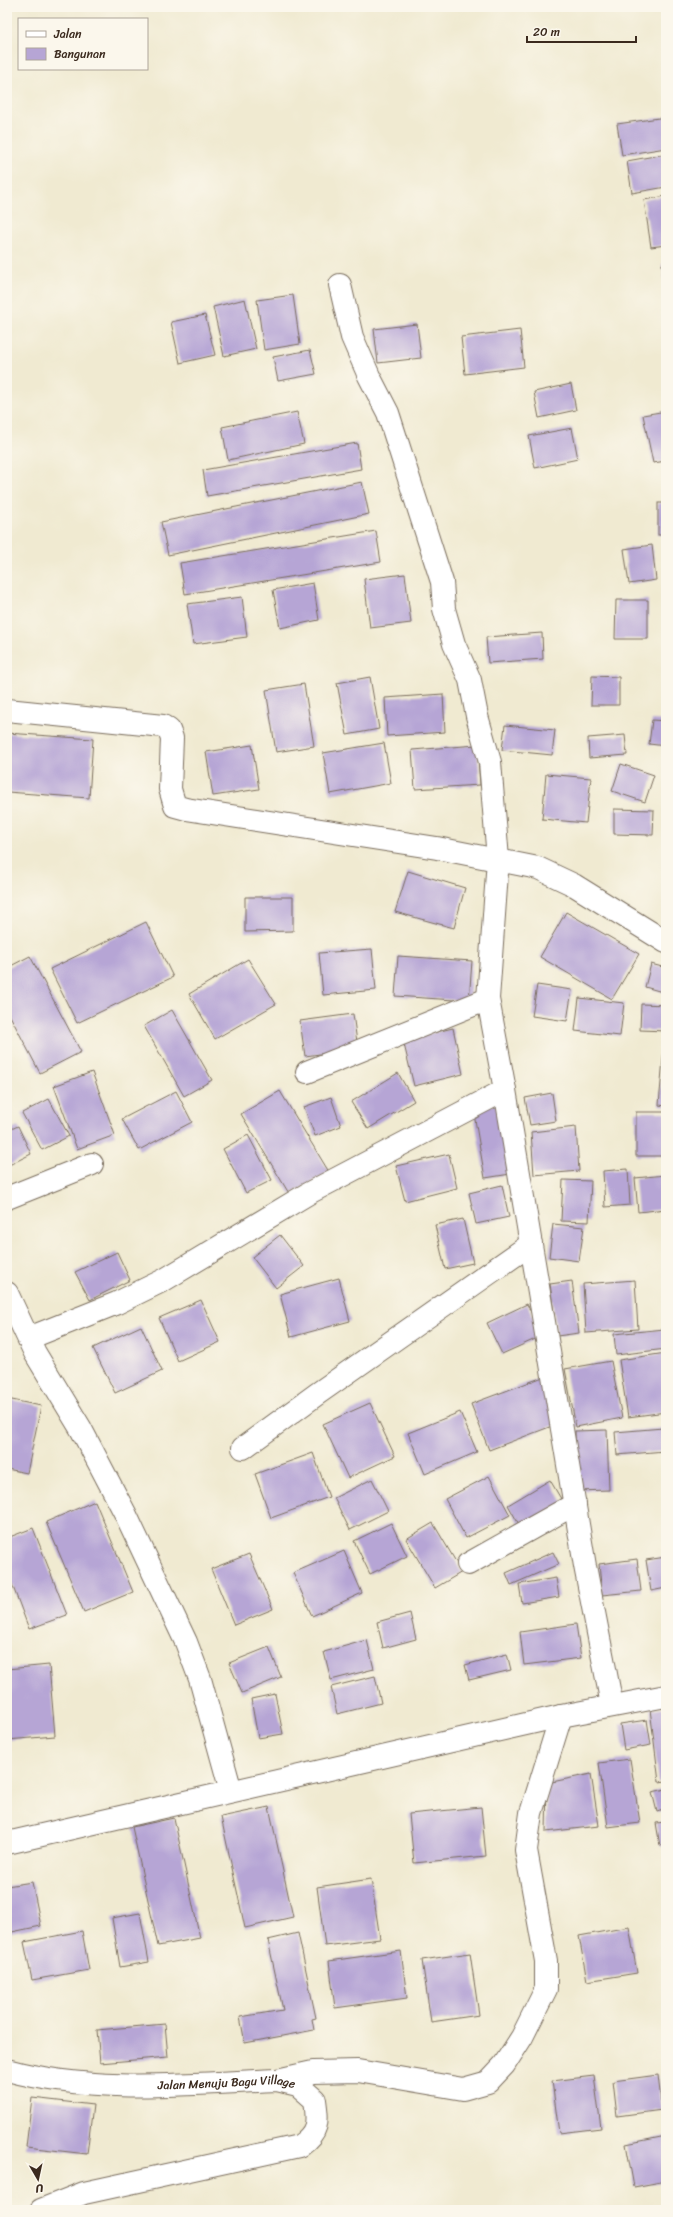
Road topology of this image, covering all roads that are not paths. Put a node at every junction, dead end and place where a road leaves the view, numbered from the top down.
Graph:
1 (340, 285) dead end
2 (7, 710) edge
3 (498, 859) junction
4 (666, 942) edge
5 (488, 999) junction
6 (307, 1072) dead end
7 (505, 1090) junction
8 (92, 1164) dead end
9 (7, 1198) edge
10 (531, 1244) junction
11 (7, 1293) edge
12 (29, 1338) junction
13 (243, 1448) dead end
14 (575, 1504) junction
15 (468, 1564) dead end
16 (666, 1696) edge
17 (612, 1705) junction
18 (561, 1716) junction
19 (231, 1791) junction
20 (7, 1843) edge
21 (7, 2070) edge
22 (278, 2080) junction
23 (42, 2210) edge

1 - 3 street
2 - 3 street
3 - 4 street
3 - 5 street
5 - 6 street
5 - 7 street
7 - 10 street
7 - 12 street
8 - 9 street
10 - 13 street
10 - 14 street
11 - 12 street
12 - 19 street
14 - 15 street
14 - 17 street
16 - 17 street
17 - 18 street
18 - 19 street
18 - 22 street
19 - 20 street
21 - 22 street, Jalan Menuju Bagu Village
22 - 23 street, Jalan Menuju Bagu Village

